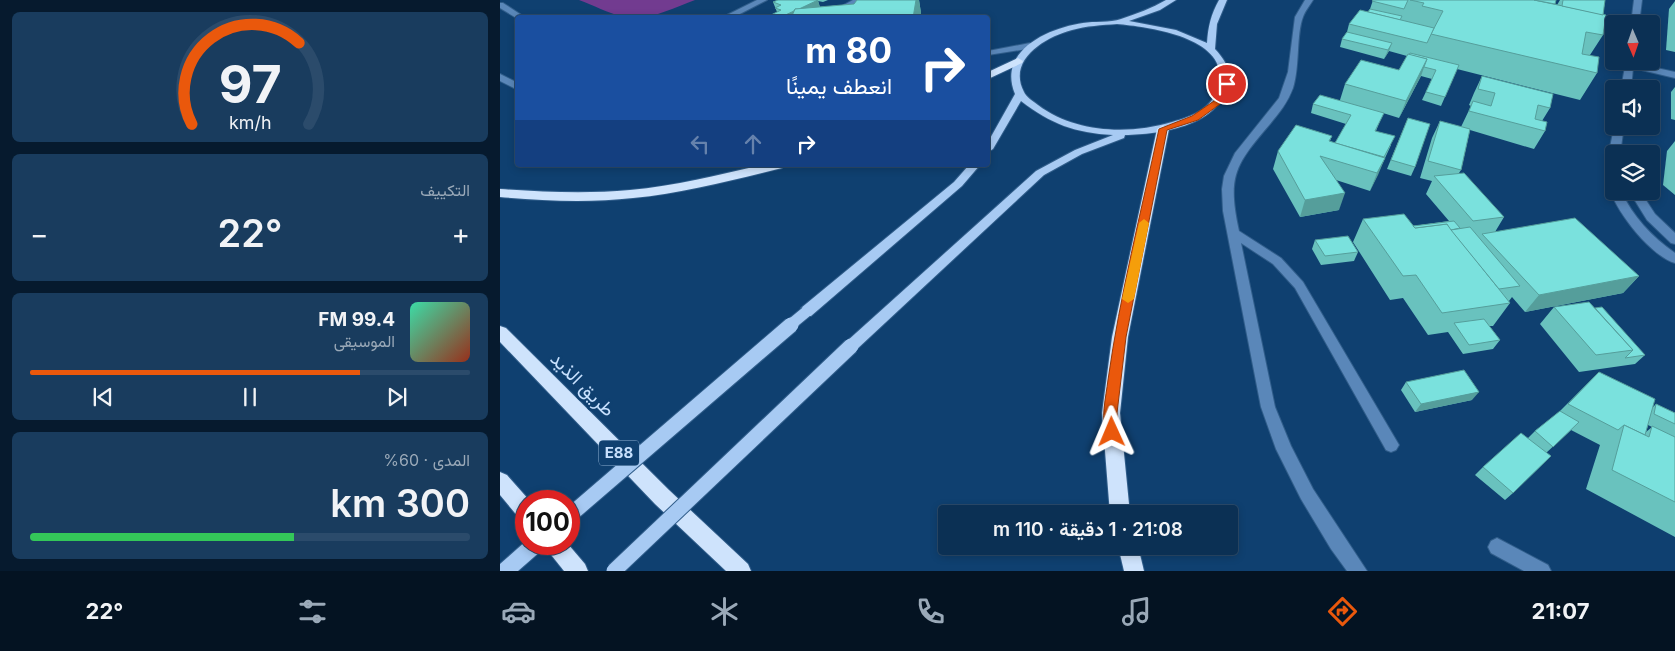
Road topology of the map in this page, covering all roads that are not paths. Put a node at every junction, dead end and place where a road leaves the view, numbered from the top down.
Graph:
1 (762, 0) edge
2 (859, 0) edge
3 (1172, 0) edge
4 (1223, 0) edge
5 (1309, 0) edge
6 (1638, 0) edge
7 (500, 5) edge
8 (517, 15) edge
9 (731, 15) edge
10 (830, 15) edge
11 (1636, 15) edge
12 (1118, 22) junction
13 (1030, 46) junction
14 (1211, 49) junction
15 (990, 53) edge
16 (1018, 60) junction
17 (1656, 70) edge
18 (990, 75) edge
19 (1675, 75) edge
20 (500, 77) edge
21 (515, 85) edge
22 (1020, 94) junction
23 (1163, 129) junction
24 (1129, 133) junction
25 (990, 147) edge
26 (770, 167) edge
27 (973, 167) edge
28 (500, 193) edge
29 (1619, 200) edge
30 (1640, 200) edge
31 (1234, 233) junction
32 (1675, 240) edge
33 (1675, 259) edge
34 (500, 332) edge
35 (1391, 445) dead end
36 (500, 481) edge
37 (515, 498) edge
38 (1119, 505) edge
39 (580, 507) edge
40 (1497, 546) dead end
41 (523, 555) edge
42 (564, 555) edge
43 (1130, 555) edge
44 (505, 571) edge
45 (578, 571) edge
46 (614, 571) edge
47 (741, 571) edge
48 (1134, 571) edge
49 (1358, 571) edge
50 (1542, 571) edge

1 - 9 street
2 - 10 street
3 - 12 main road
4 - 14 main road
5 - 31 street
6 - 11 street
7 - 8 street
12 - 13 main road
12 - 14 main road
13 - 15 street
13 - 16 main road
14 - 23 main road
16 - 18 highway
16 - 22 main road
17 - 19 street
20 - 21 street
22 - 24 main road
22 - 25 main road
23 - 24 main road
23 - 38 highway
24 - 46 main road, bridge
26 - 28 highway
27 - 39 main road, bridge
29 - 33 street
30 - 32 street
31 - 35 street
31 - 49 street
34 - 47 highway, طريق الذيد / E88
36 - 37 highway
40 - 50 street
41 - 44 main road
42 - 45 highway
43 - 48 highway

